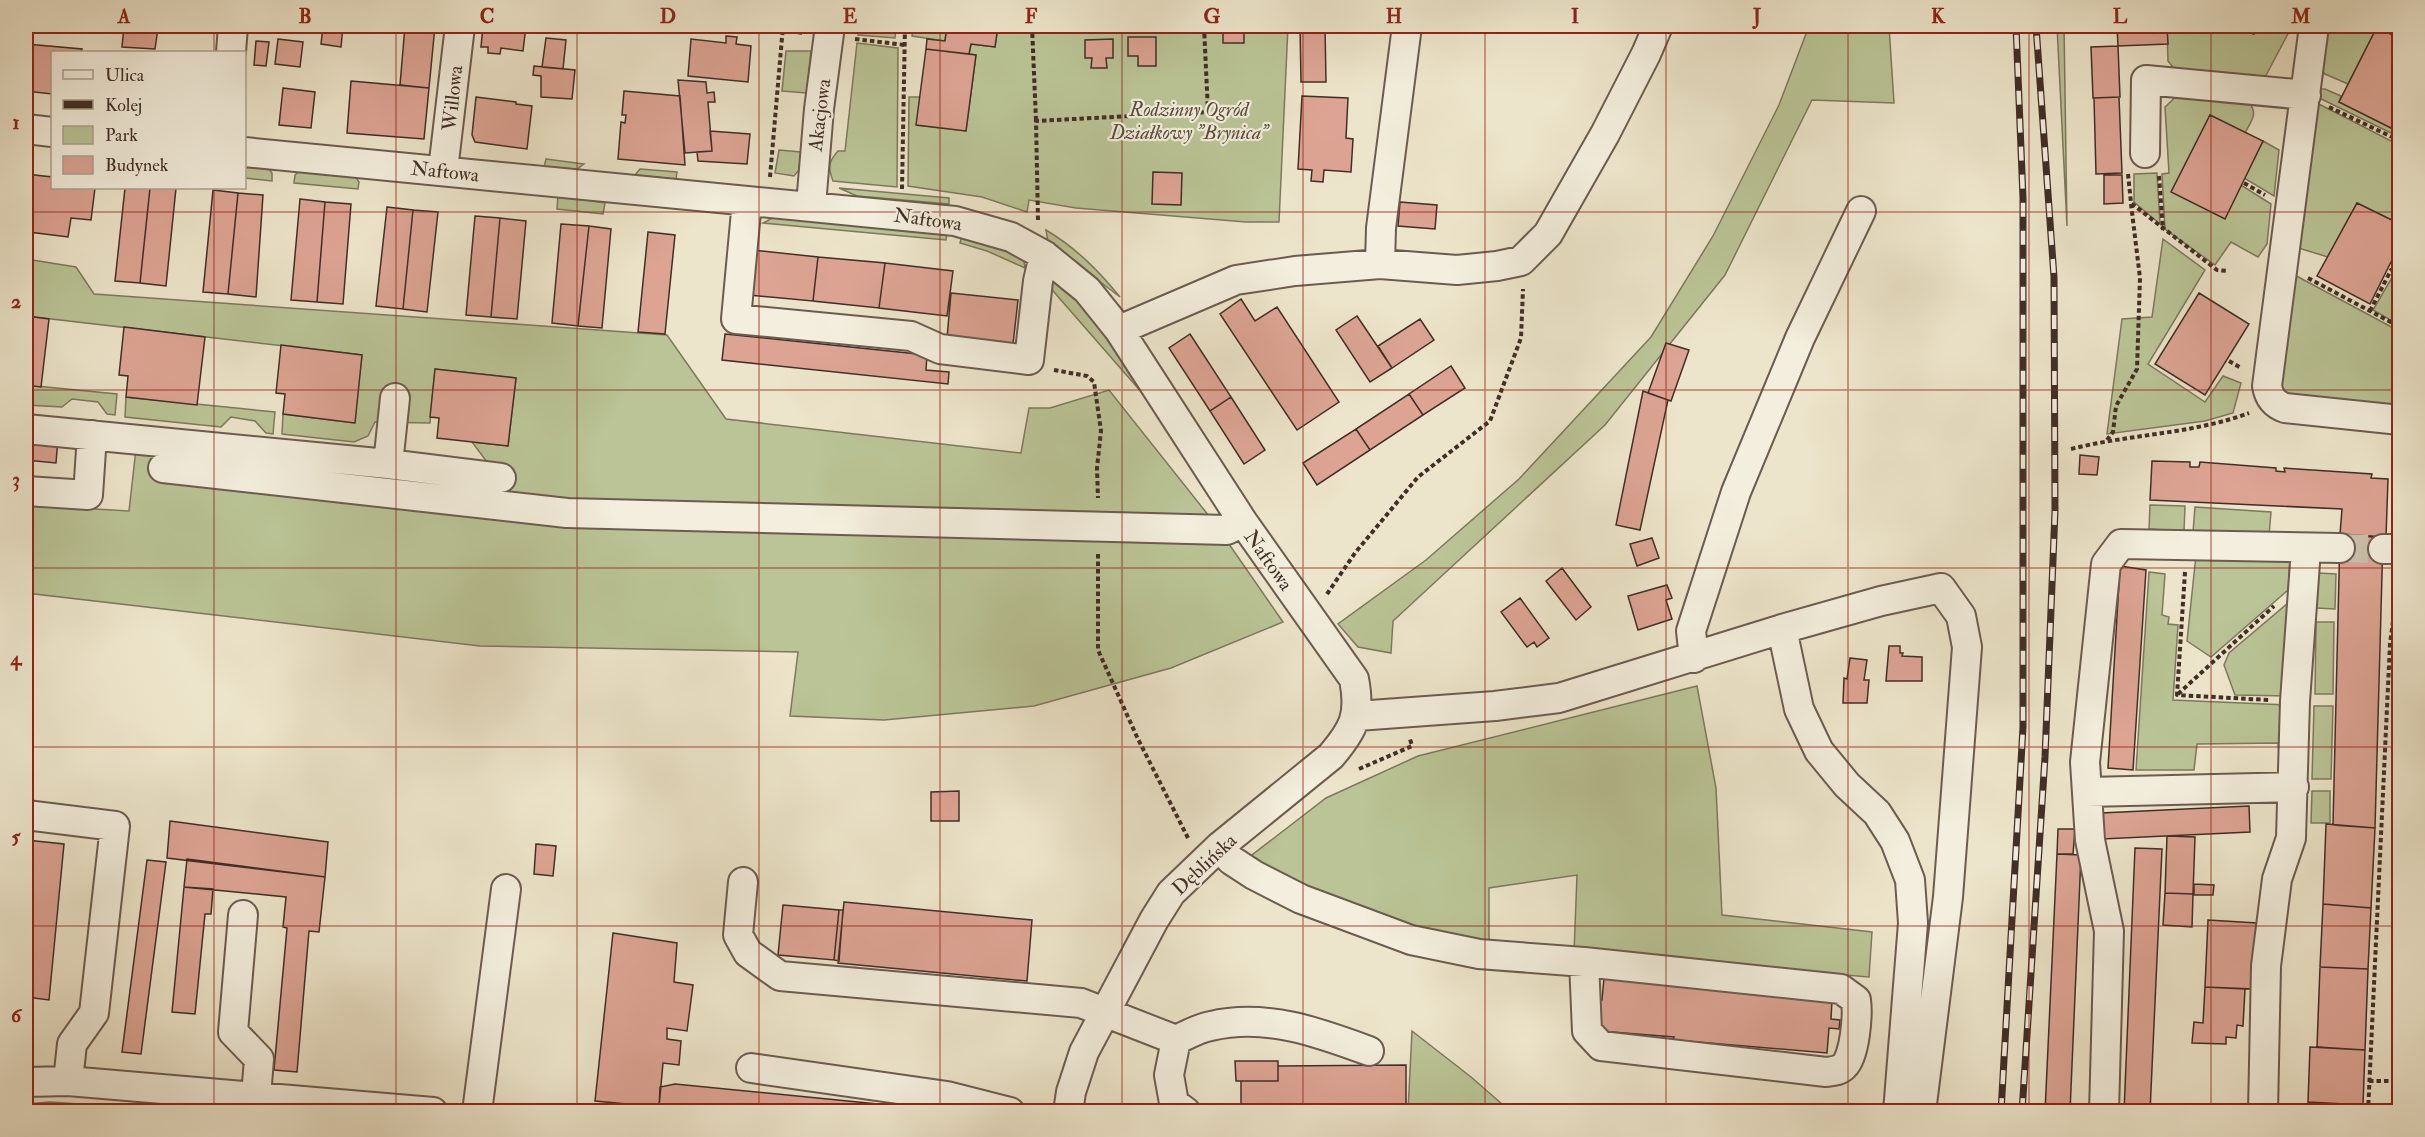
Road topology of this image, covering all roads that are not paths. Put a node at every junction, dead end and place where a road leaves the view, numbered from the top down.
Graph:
1 (234, 26) edge
2 (460, 26) edge
3 (830, 26) edge
4 (1407, 26) edge
5 (1658, 26) edge
6 (2314, 26) edge
7 (231, 51) edge
8 (2306, 95) junction
9 (26, 129) edge
10 (51, 132) edge
11 (246, 152) edge
12 (2145, 153) road end
13 (443, 170) junction
14 (747, 201) junction
15 (811, 205) junction
16 (1861, 211) dead end
17 (1044, 255) junction
18 (1380, 264) junction
19 (1119, 330) junction
20 (395, 398) dead end
21 (2400, 420) edge
22 (26, 429) edge
23 (92, 435) junction
24 (388, 464) junction
25 (163, 468) dead end
26 (501, 478) dead end
27 (26, 491) edge
28 (1243, 522) junction
29 (2340, 548) tunnel mouth
30 (2306, 549) junction
31 (1782, 629) junction
32 (1694, 658) junction
33 (1357, 716) junction
34 (2294, 787) junction
35 (2087, 792) junction
36 (26, 815) edge
37 (1207, 847) junction
38 (743, 882) dead end
39 (506, 890) dead end
40 (243, 915) dead end
41 (1584, 962) junction
42 (1104, 1011) junction
43 (1176, 1040) junction
44 (1369, 1051) dead end
45 (751, 1068) dead end
46 (68, 1081) junction
47 (26, 1082) edge
48 (256, 1096) junction
49 (433, 1112) edge
50 (477, 1112) edge
51 (1010, 1112) edge
52 (1068, 1112) edge
53 (1186, 1112) edge
54 (1898, 1112) edge
55 (1921, 1112) edge
56 (2104, 1112) edge
57 (2263, 1112) edge

1 - 7 street
2 - 13 street, Willowa
3 - 15 street, Akacjowa
4 - 18 street
5 - 18 street
6 - 8 street
8 - 12 street
8 - 21 street
9 - 10 street
11 - 13 street, Naftowa
13 - 14 street, Naftowa
14 - 15 street, Naftowa
14 - 17 street
15 - 17 street, Naftowa
16 - 32 street
17 - 19 street, Naftowa
18 - 19 street
19 - 28 street, Naftowa
20 - 24 street
22 - 23 street
23 - 24 street
23 - 27 street
24 - 26 street
25 - 28 street
28 - 33 street, Naftowa
29 - 30 street
30 - 34 street
30 - 35 street
31 - 32 street
31 - 54 street
31 - 55 street
32 - 33 street
33 - 37 street, Dęblińska
34 - 35 street
34 - 57 street
35 - 56 street
36 - 46 street
37 - 41 street
37 - 42 street, Dęblińska
38 - 42 street
39 - 50 street
40 - 48 street
41 - 41 street
42 - 43 street
42 - 52 street, Dęblińska
43 - 44 street
43 - 53 street
45 - 51 street
46 - 47 street
46 - 48 street
48 - 49 street

